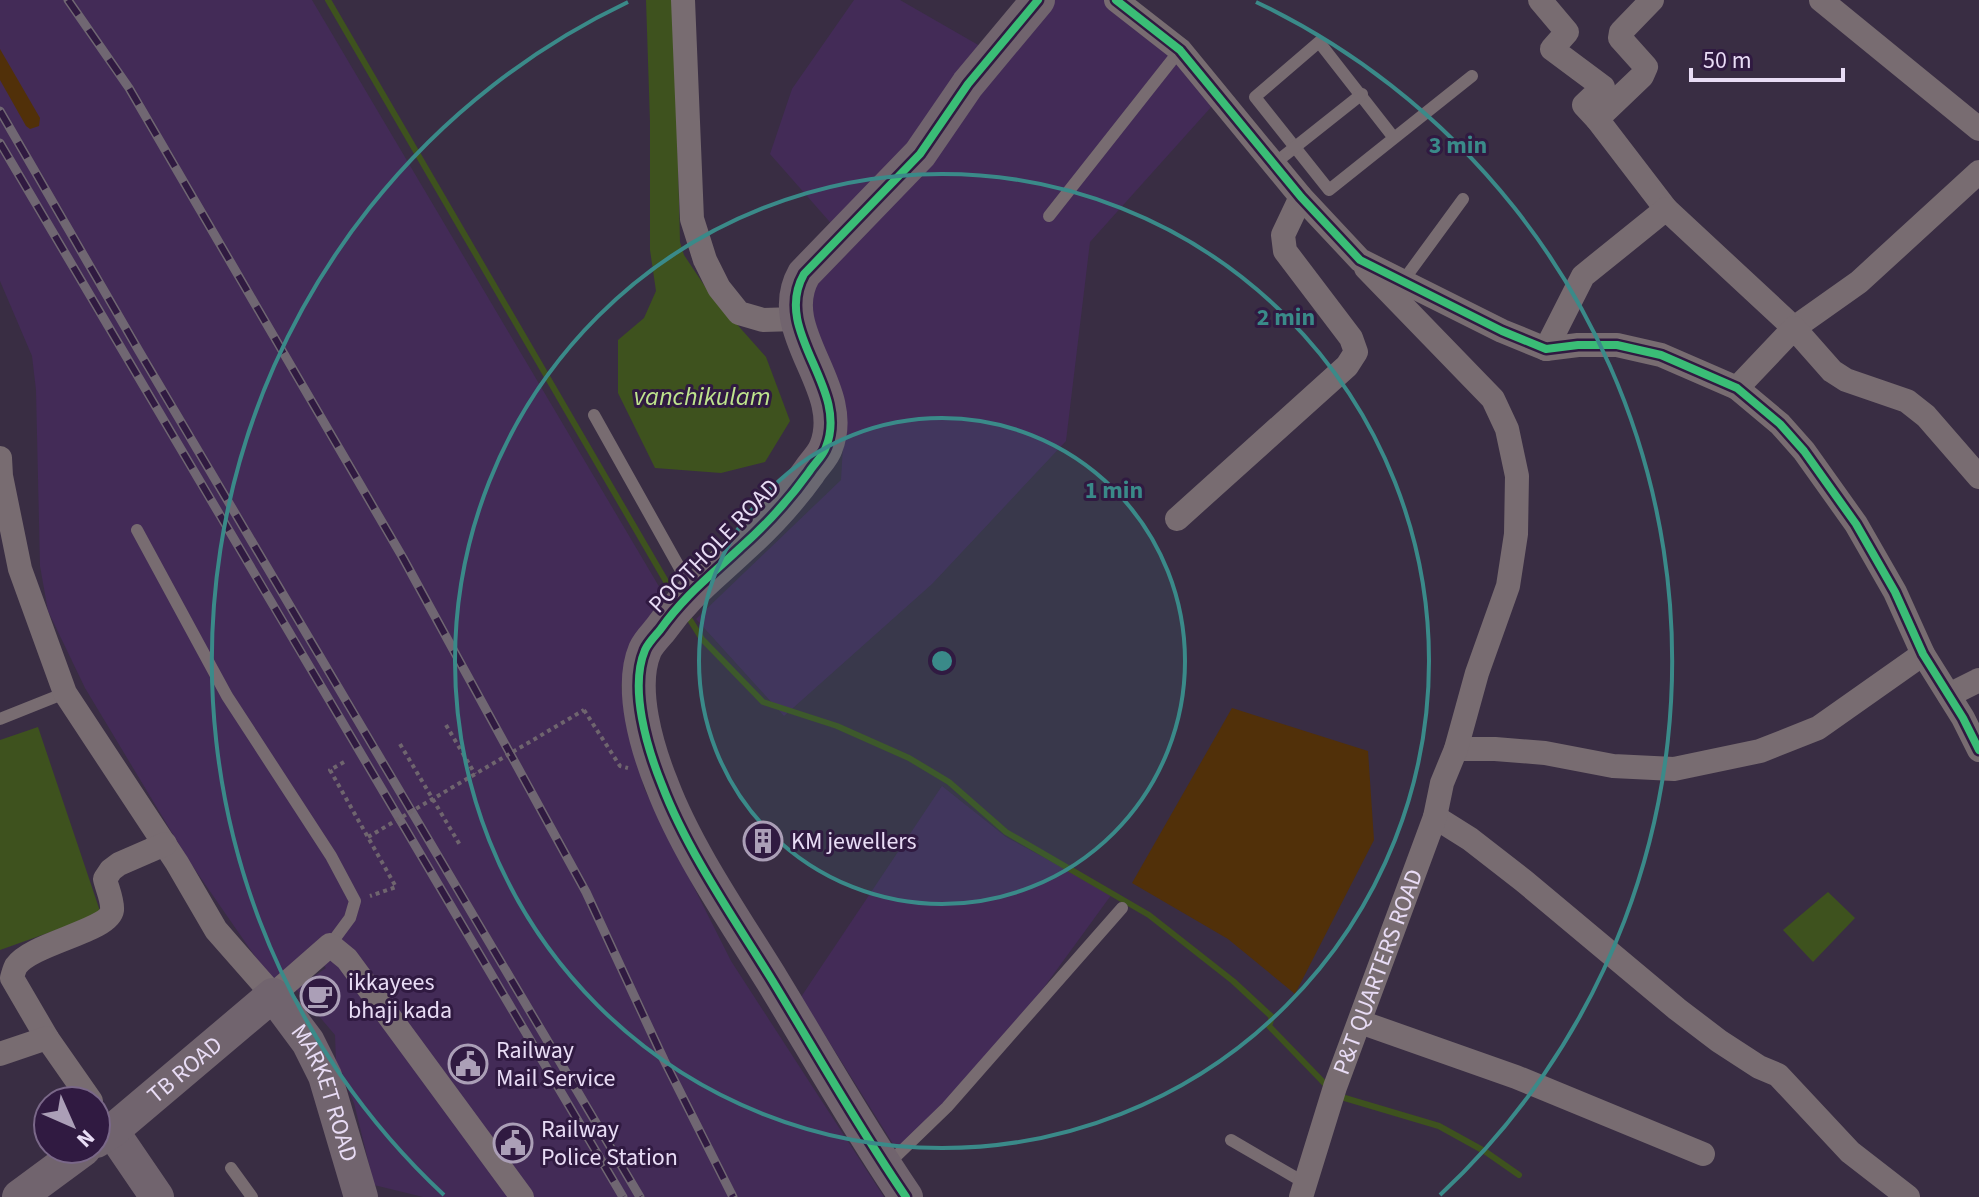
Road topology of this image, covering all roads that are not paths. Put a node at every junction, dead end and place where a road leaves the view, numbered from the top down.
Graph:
1 (683, 0) edge
2 (1038, 0) edge
3 (1116, 0) edge
4 (1540, 0) edge
5 (1652, 0) edge
6 (1821, 0) edge
7 (1180, 50) junction
8 (1472, 76) dead end
9 (1362, 94) junction
10 (1597, 119) junction
11 (1979, 129) edge
12 (1394, 138) junction
13 (1294, 148) junction
14 (1275, 163) junction
15 (1979, 172) edge
16 (1301, 197) junction
17 (1463, 199) dead end
18 (1666, 209) junction
19 (1049, 216) dead end
20 (1360, 260) junction
21 (1403, 281) junction
22 (796, 319) junction
23 (1794, 328) junction
24 (1546, 349) junction
25 (1737, 388) junction
26 (594, 415) dead end
27 (0, 458) edge
28 (1975, 464) edge
29 (1177, 519) dead end
30 (137, 530) dead end
31 (684, 599) junction
32 (1923, 654) junction
33 (1979, 680) edge
34 (65, 693) junction
35 (1949, 695) junction
36 (0, 719) edge
37 (1456, 749) junction
38 (1979, 750) edge
39 (1435, 817) junction
40 (165, 844) junction
41 (1122, 908) dead end
42 (330, 945) junction
43 (273, 995) junction
44 (1360, 1022) junction
45 (47, 1038) junction
46 (0, 1054) edge
47 (80, 1085) edge
48 (112, 1120) edge
49 (1231, 1140) dead end
50 (112, 1148) edge
51 (1703, 1154) dead end
52 (57, 1165) edge
53 (885, 1167) junction
54 (231, 1168) dead end
55 (1303, 1190) edge
56 (19, 1197) edge
57 (157, 1197) edge
58 (252, 1197) edge
59 (361, 1197) edge
60 (522, 1197) edge
61 (906, 1197) edge
62 (1908, 1197) edge

1 - 22 street
2 - 22 street, POOTHOLE ROAD
3 - 7 street, P&T QUARTERS ROAD
4 - 10 street
5 - 10 street
6 - 11 street
7 - 14 street, P&T QUARTERS ROAD
7 - 19 lane
8 - 12 lane
9 - 12 lane
9 - 13 lane
9 - 13 lane
10 - 18 street
12 - 13 lane
13 - 14 lane
14 - 16 street, P&T QUARTERS ROAD
15 - 23 street
16 - 20 street, P&T QUARTERS ROAD
16 - 29 street
17 - 21 lane
18 - 23 street
18 - 24 street
20 - 21 street
20 - 37 street, P&T QUARTERS ROAD
21 - 24 street
22 - 31 street, POOTHOLE ROAD
23 - 25 street
23 - 28 street
24 - 25 street
25 - 32 street
26 - 31 lane
27 - 34 street
30 - 42 lane
31 - 53 street, POOTHOLE ROAD
32 - 35 street
32 - 37 street
33 - 35 street
34 - 36 lane
34 - 40 street
35 - 38 street
37 - 39 street, P&T QUARTERS ROAD
39 - 44 street, P&T QUARTERS ROAD
39 - 62 street
40 - 43 street
40 - 45 street
41 - 53 lane
42 - 43 street
42 - 60 street
43 - 48 street, TB ROAD
43 - 59 street, MARKET ROAD
44 - 51 street
44 - 55 street, P&T QUARTERS ROAD
45 - 46 street
45 - 47 street
49 - 55 lane
50 - 57 street
52 - 56 street, TB ROAD
53 - 61 street, POOTHOLE ROAD
54 - 58 lane

